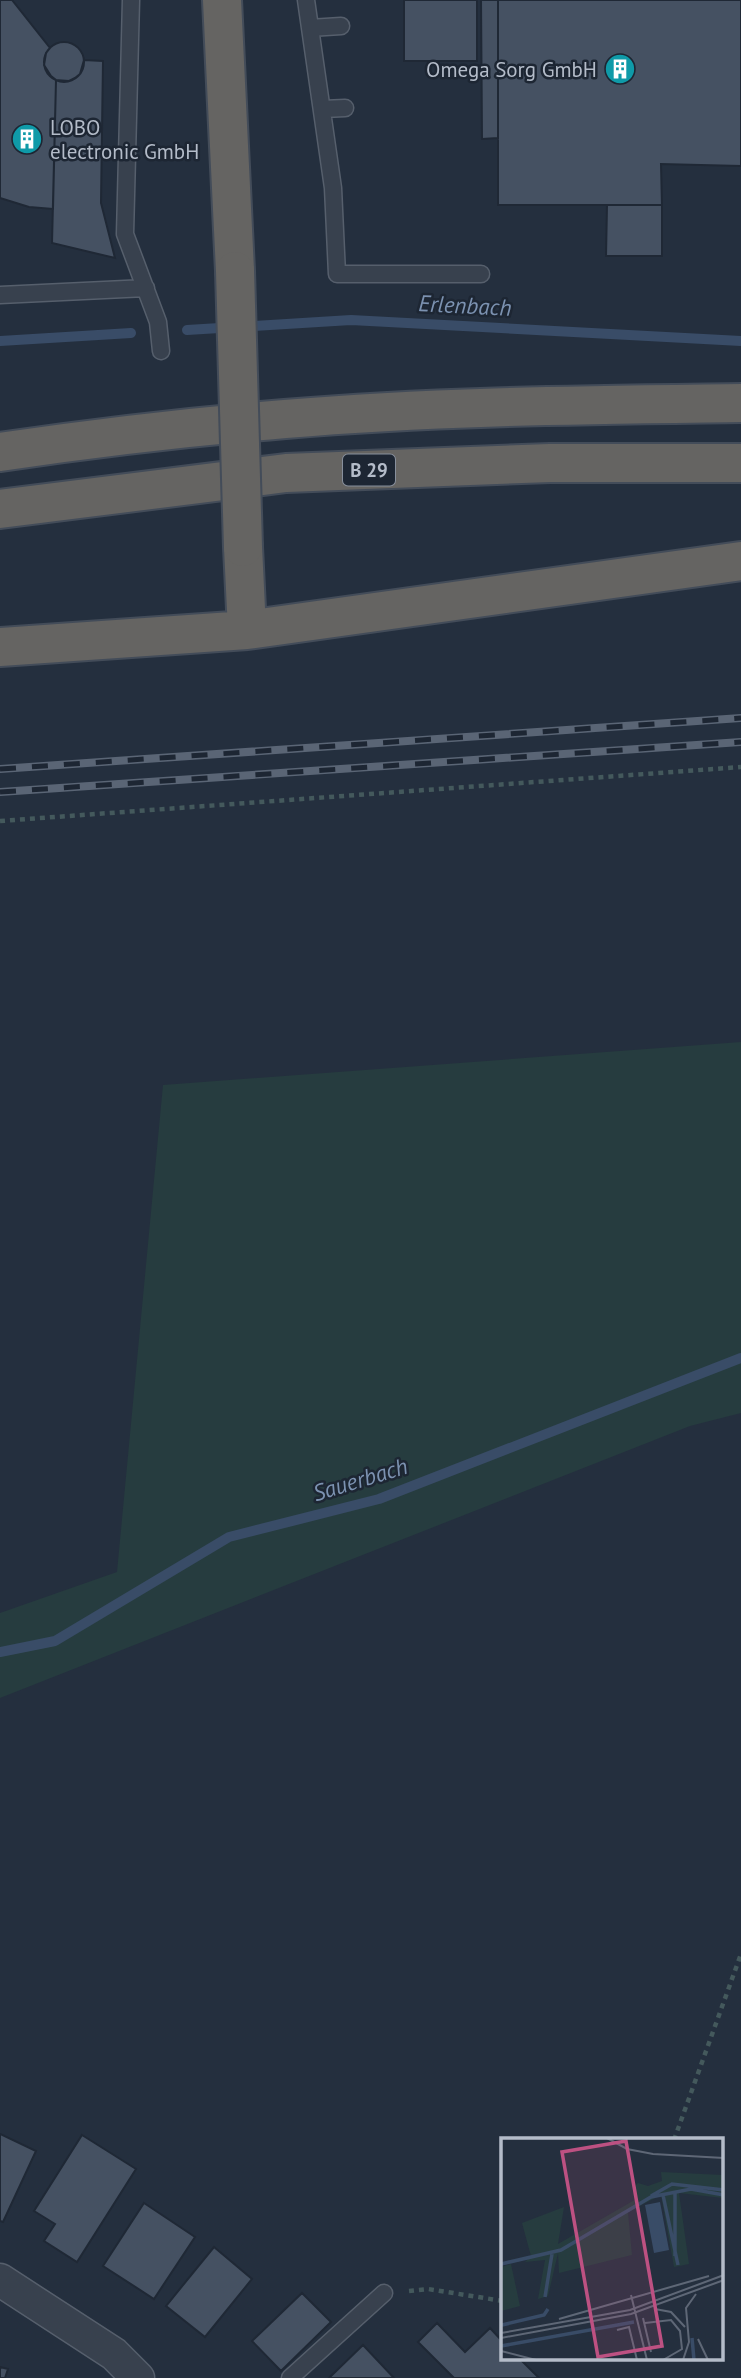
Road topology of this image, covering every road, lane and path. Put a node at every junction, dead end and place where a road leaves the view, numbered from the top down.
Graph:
1 (131, 0) edge
2 (222, 0) edge
3 (306, 0) edge
4 (341, 26) dead end
5 (310, 28) junction
6 (345, 108) dead end
7 (323, 109) junction
8 (333, 188) junction
9 (351, 188) dead end
10 (481, 274) dead end
11 (146, 288) junction
12 (0, 295) edge
13 (160, 351) dead end
14 (741, 403) edge
15 (0, 424) edge
16 (97, 438) junction
17 (0, 452) edge
18 (741, 463) edge
19 (0, 509) edge
20 (741, 561) edge
21 (247, 630) junction
22 (0, 647) edge
23 (741, 767) edge
24 (0, 821) edge
25 (741, 1954) edge
26 (675, 2138) edge
27 (0, 2280) edge
28 (384, 2293) joint
29 (501, 2301) edge
30 (138, 2378) edge
31 (290, 2378) edge

1 - 11 lane
2 - 21 highway, bridge
3 - 5 lane
4 - 5 lane
5 - 7 lane
6 - 7 lane
7 - 8 lane
8 - 9 lane
8 - 10 lane
11 - 12 lane
11 - 13 lane
14 - 16 highway
15 - 16 highway
16 - 17 highway
18 - 19 highway, B 29
20 - 21 highway
21 - 22 highway
23 - 24 path
25 - 26 path
27 - 30 street
28 - 29 path
28 - 31 lane

